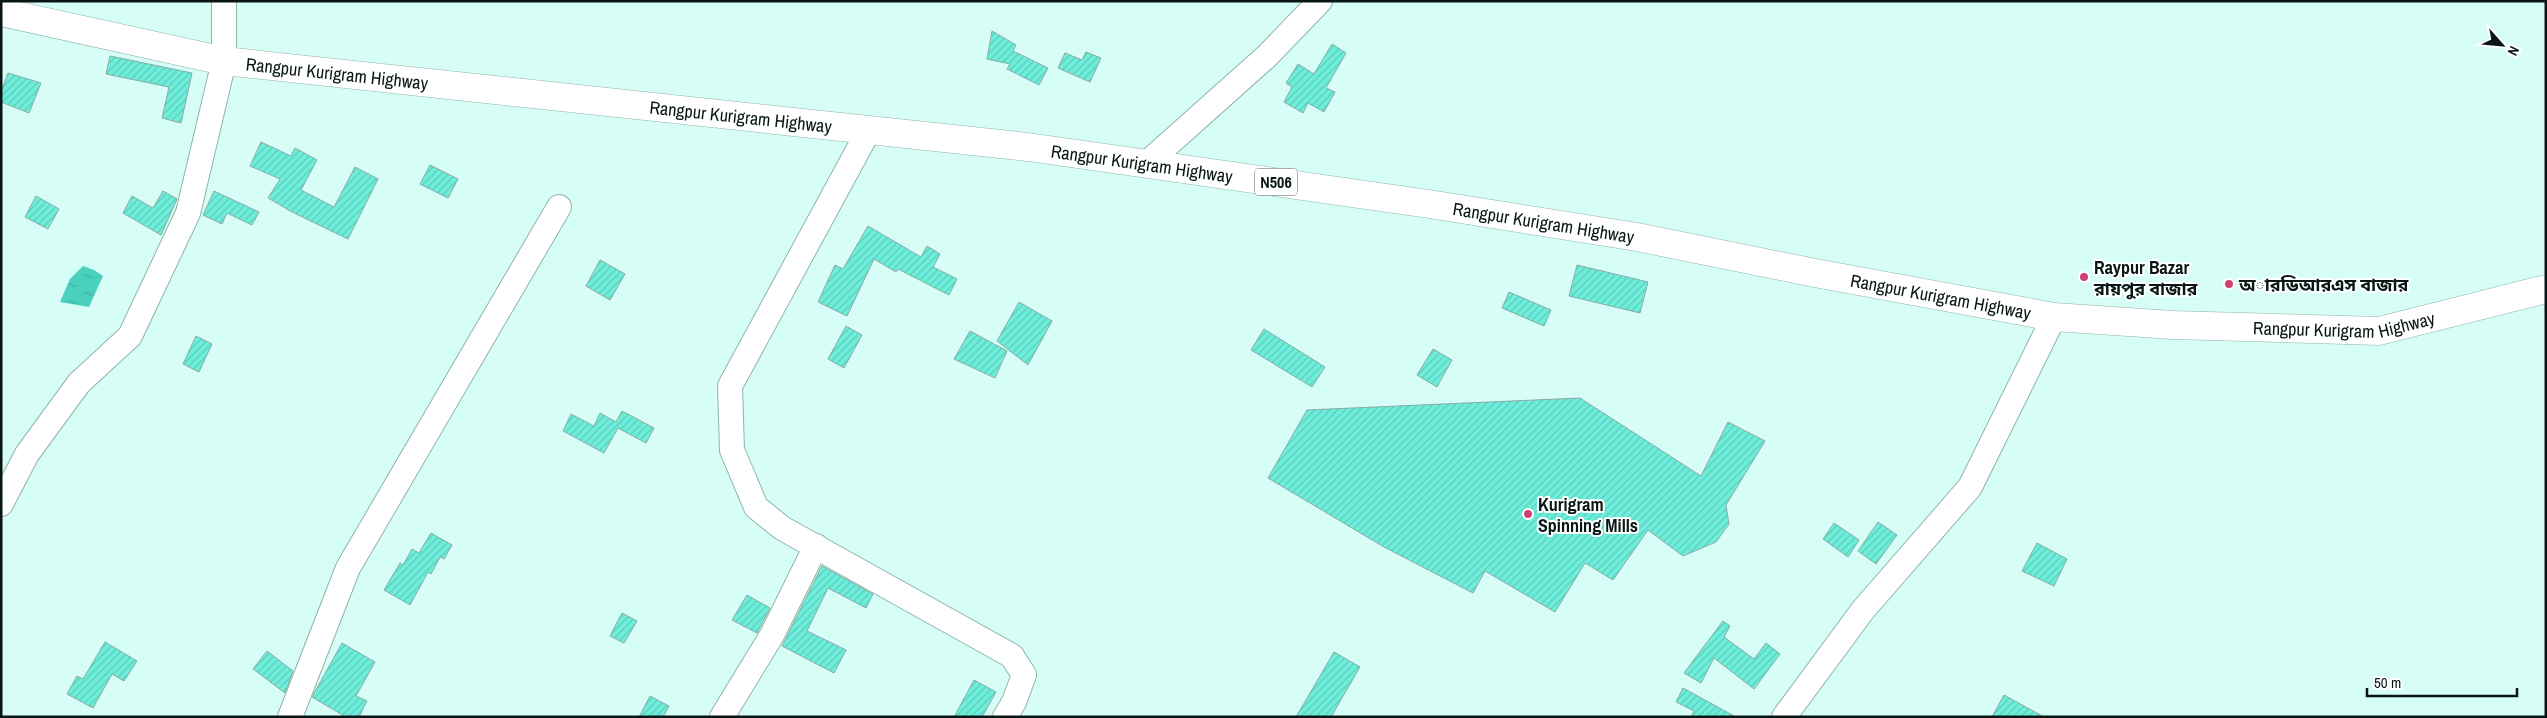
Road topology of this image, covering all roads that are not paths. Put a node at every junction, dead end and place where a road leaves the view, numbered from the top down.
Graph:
1 (224, 1) edge
2 (1320, 1) edge
3 (1, 12) edge
4 (224, 62) junction
5 (869, 130) junction
6 (1146, 164) junction
7 (559, 207) dead end
8 (2546, 288) edge
9 (2054, 317) junction
10 (1, 504) edge
11 (816, 546) junction
12 (290, 717) edge
13 (722, 717) edge
14 (1005, 717) edge
15 (1784, 717) edge

1 - 4 street
2 - 6 street
3 - 4 highway, Rangpur Kurigram Highway / N506
4 - 5 highway, Rangpur Kurigram Highway / N506
4 - 10 street
5 - 6 highway, Rangpur Kurigram Highway / N506
5 - 11 street
6 - 9 highway, Rangpur Kurigram Highway / N506
7 - 12 street
8 - 9 highway, Rangpur Kurigram Highway / N506
9 - 15 street
11 - 13 street
11 - 14 street

